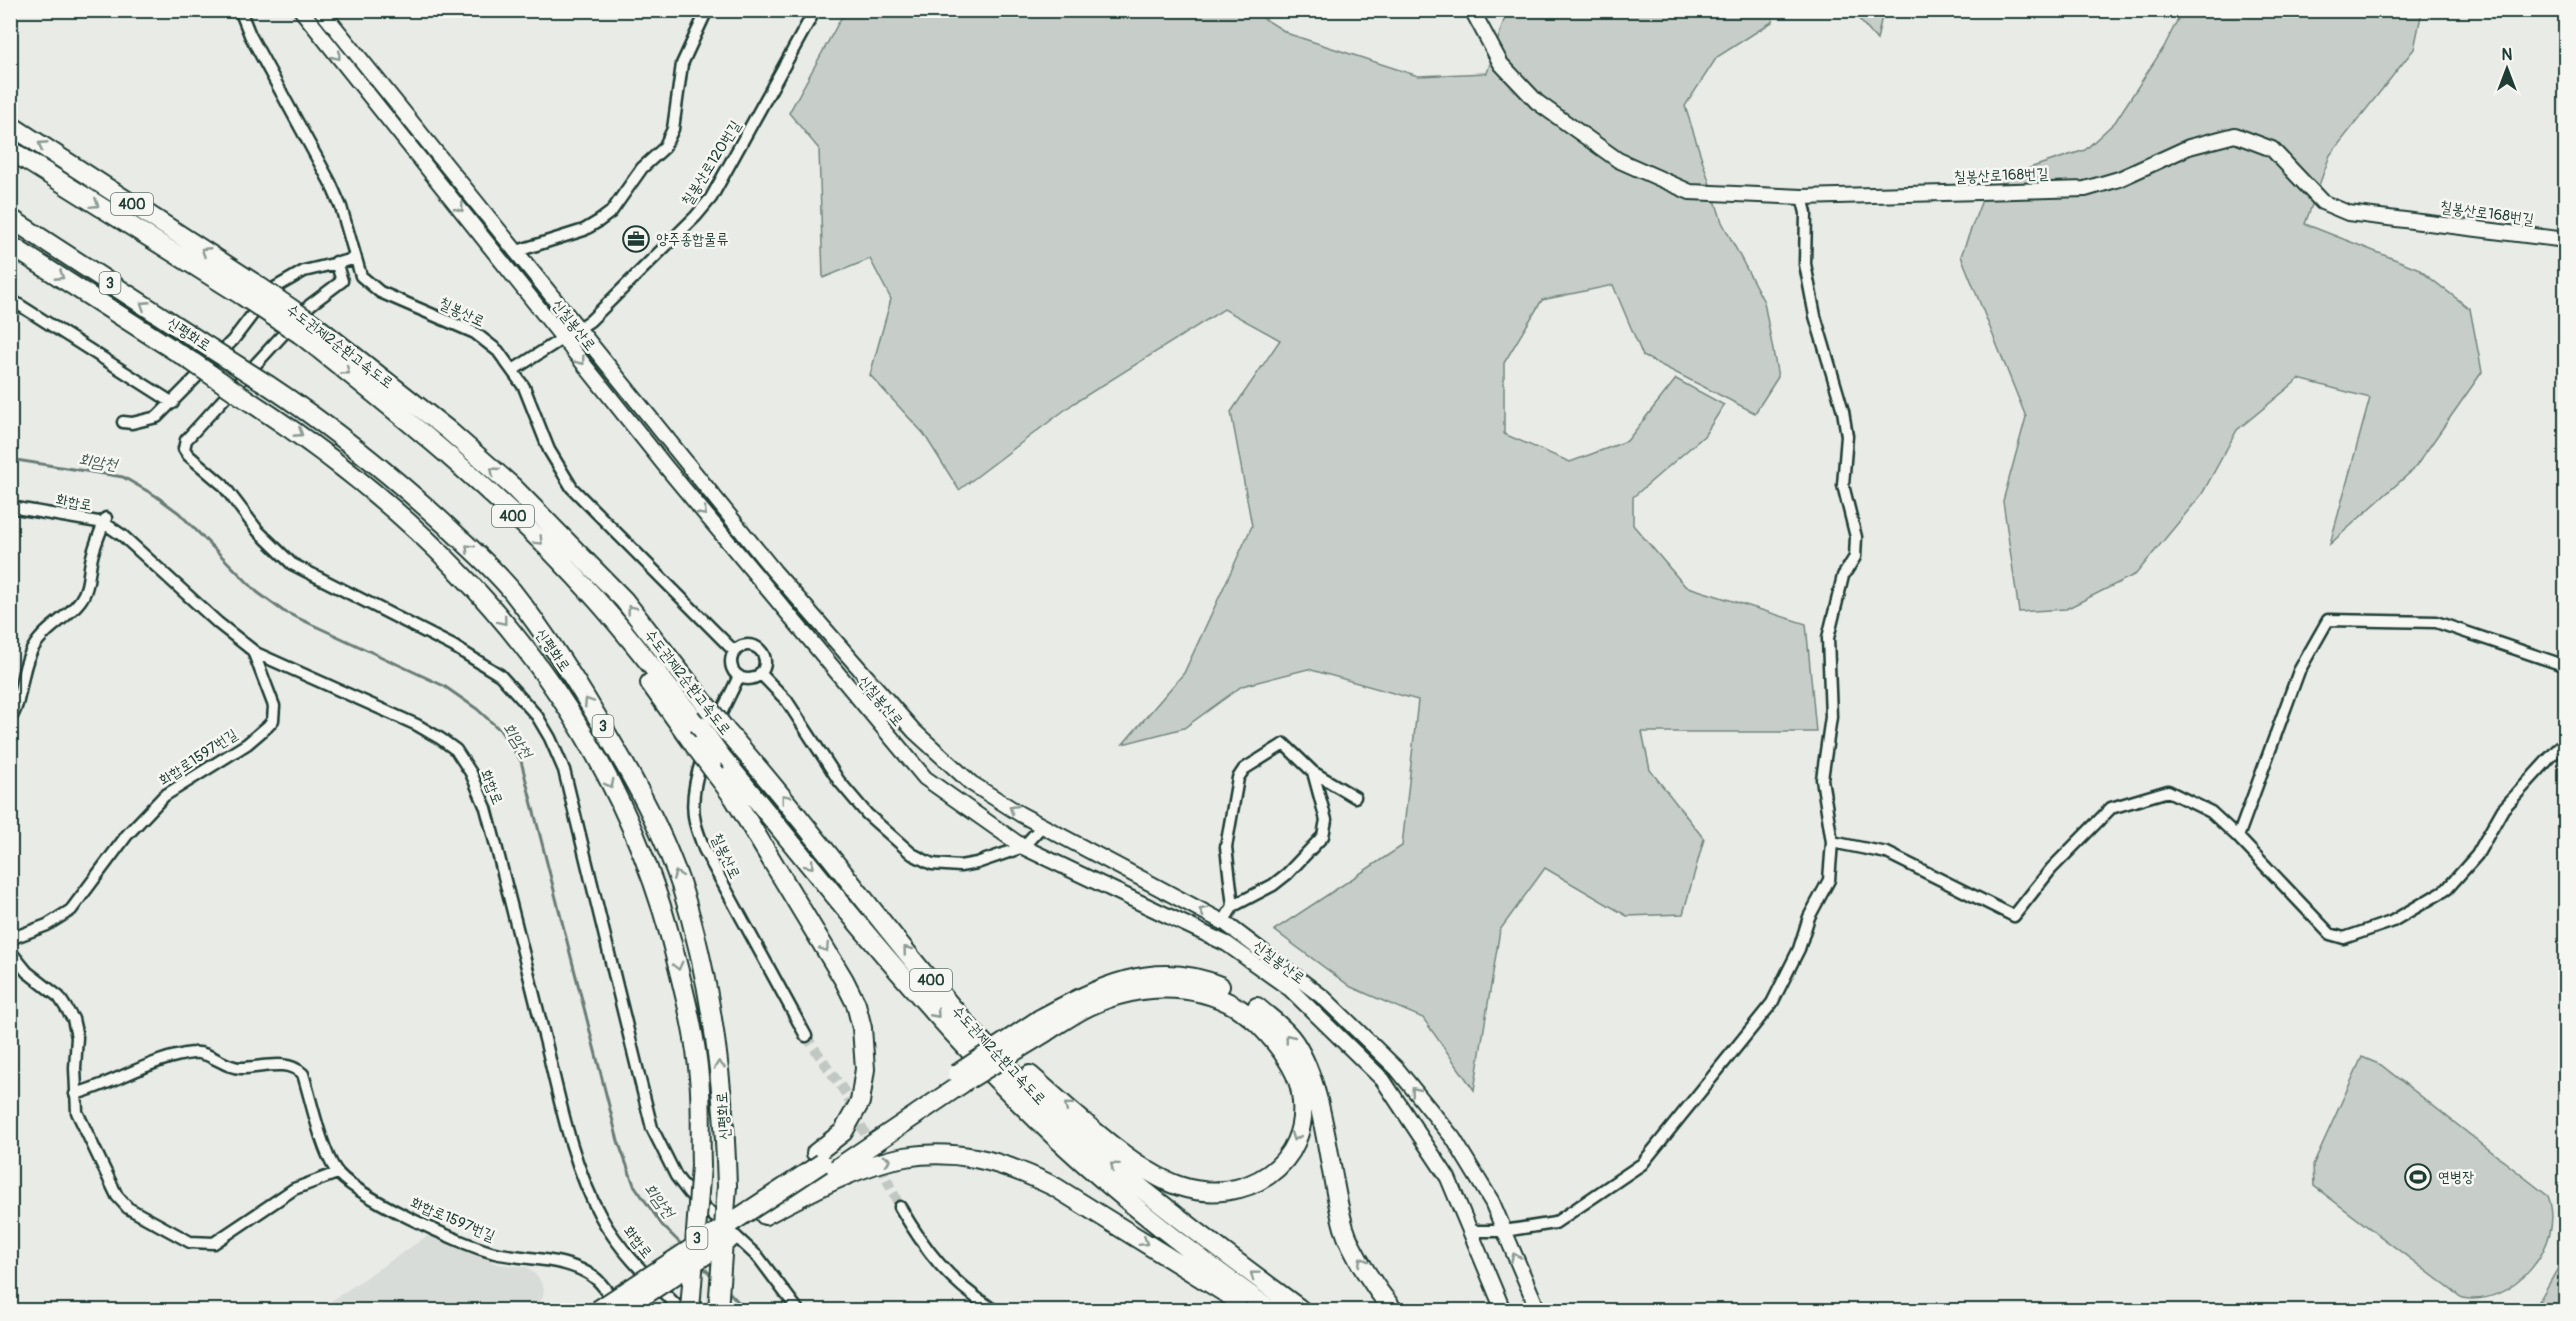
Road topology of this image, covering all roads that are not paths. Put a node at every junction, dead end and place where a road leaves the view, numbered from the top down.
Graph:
1 (240, 10) edge
2 (301, 10) edge
3 (321, 10) edge
4 (707, 10) edge
5 (815, 10) edge
6 (1472, 10) edge
7 (10, 125) edge
8 (10, 150) edge
9 (1802, 197) junction
10 (10, 218) edge
11 (2565, 240) edge
12 (10, 245) edge
13 (514, 252) junction
14 (354, 259) junction
15 (336, 262) junction
16 (249, 290) junction
17 (10, 299) edge
18 (306, 329) junction
19 (577, 330) junction
20 (564, 339) junction
21 (513, 370) junction
22 (173, 403) junction
23 (123, 422) dead end
24 (10, 507) edge
25 (105, 521) junction
26 (595, 598) junction
27 (253, 651) junction
28 (735, 652) junction
29 (2565, 666) edge
30 (760, 673) junction
31 (739, 676) junction
32 (10, 719) edge
33 (2565, 740) edge
34 (1313, 772) junction
35 (1355, 797) dead end
36 (1042, 826) junction
37 (2238, 837) junction
38 (1832, 842) junction
39 (1023, 847) junction
40 (1233, 906) junction
41 (1222, 922) junction
42 (10, 939) edge
43 (10, 951) edge
44 (948, 1002) junction
45 (1043, 1026) junction
46 (806, 1036) tunnel mouth
47 (75, 1094) junction
48 (825, 1167) junction
49 (337, 1173) junction
50 (900, 1207) tunnel mouth
51 (1470, 1231) junction
52 (1504, 1231) junction
53 (992, 1310) edge
54 (598, 1311) edge
55 (621, 1311) edge
56 (681, 1311) edge
57 (690, 1311) edge
58 (718, 1311) edge
59 (798, 1311) edge
60 (1254, 1311) edge
61 (1271, 1311) edge
62 (1301, 1311) edge
63 (1393, 1311) edge
64 (1503, 1311) edge
65 (1538, 1311) edge

1 - 14 street, 칠봉산로
2 -> 20 street, 신칠봉산로
3 - 13 street, 신칠봉산로
4 - 13 street
5 - 19 street, 칠봉산로120번길
6 - 9 street, 칠봉산로168번길
16 -> 7 highway, 수도권제2순환고속도로 / 400
8 -> 16 highway, 수도권제2순환고속도로 / 400
9 - 11 street, 칠봉산로168번길
9 - 38 street
58 -> 10 highway, 신평화로 / 3, bridge
12 -> 57 highway, 신평화로 / 3, bridge
13 - 19 street, 신칠봉산로
14 - 15 street
14 - 21 street, 칠봉산로
15 - 22 street
15 - 59 street
16 - 18 highway, 수도권제2순환고속도로 / 400, bridge
17 - 22 street
18 -> 26 highway, 수도권제2순환고속도로 / 400
44 -> 18 highway, 수도권제2순환고속도로 / 400, bridge
19 - 20 street, 칠봉산로120번길
36 -> 19 street, 신칠봉산로
20 - 21 street, 칠봉산로120번길
20 -> 39 street, 신칠봉산로
21 - 28 street, 칠봉산로
22 - 23 street
24 - 25 street, 화합로
25 - 27 street, 화합로
25 - 32 street
26 -> 48 highway, bridge
26 -> 61 highway, 수도권제2순환고속도로 / 400, bridge
27 - 42 street, 화합로1597번길
27 - 56 street, 화합로
28 - 30 street
28 - 31 street
29 - 37 street
30 - 31 street
30 - 39 street
31 - 46 street, 칠봉산로
33 - 37 street
34 - 35 street
34 - 40 street
34 - 40 street
36 - 39 street
41 -> 36 street, 신칠봉산로
37 - 38 street
38 - 52 street
39 - 51 street, 신칠봉산로
40 - 41 street
52 -> 41 street, 신칠봉산로
43 - 47 street
45 -> 44 highway
62 -> 44 highway, 수도권제2순환고속도로 / 400
45 - 48 highway, bridge
63 -> 45 highway
47 - 49 street
47 - 49 street
48 - 54 highway, bridge
48 - 55 highway, bridge
48 -> 60 highway
49 - 55 street, 화합로1597번길
50 - 53 street
51 - 52 street
51 - 64 street, 신칠봉산로
65 -> 52 street, 신칠봉산로

